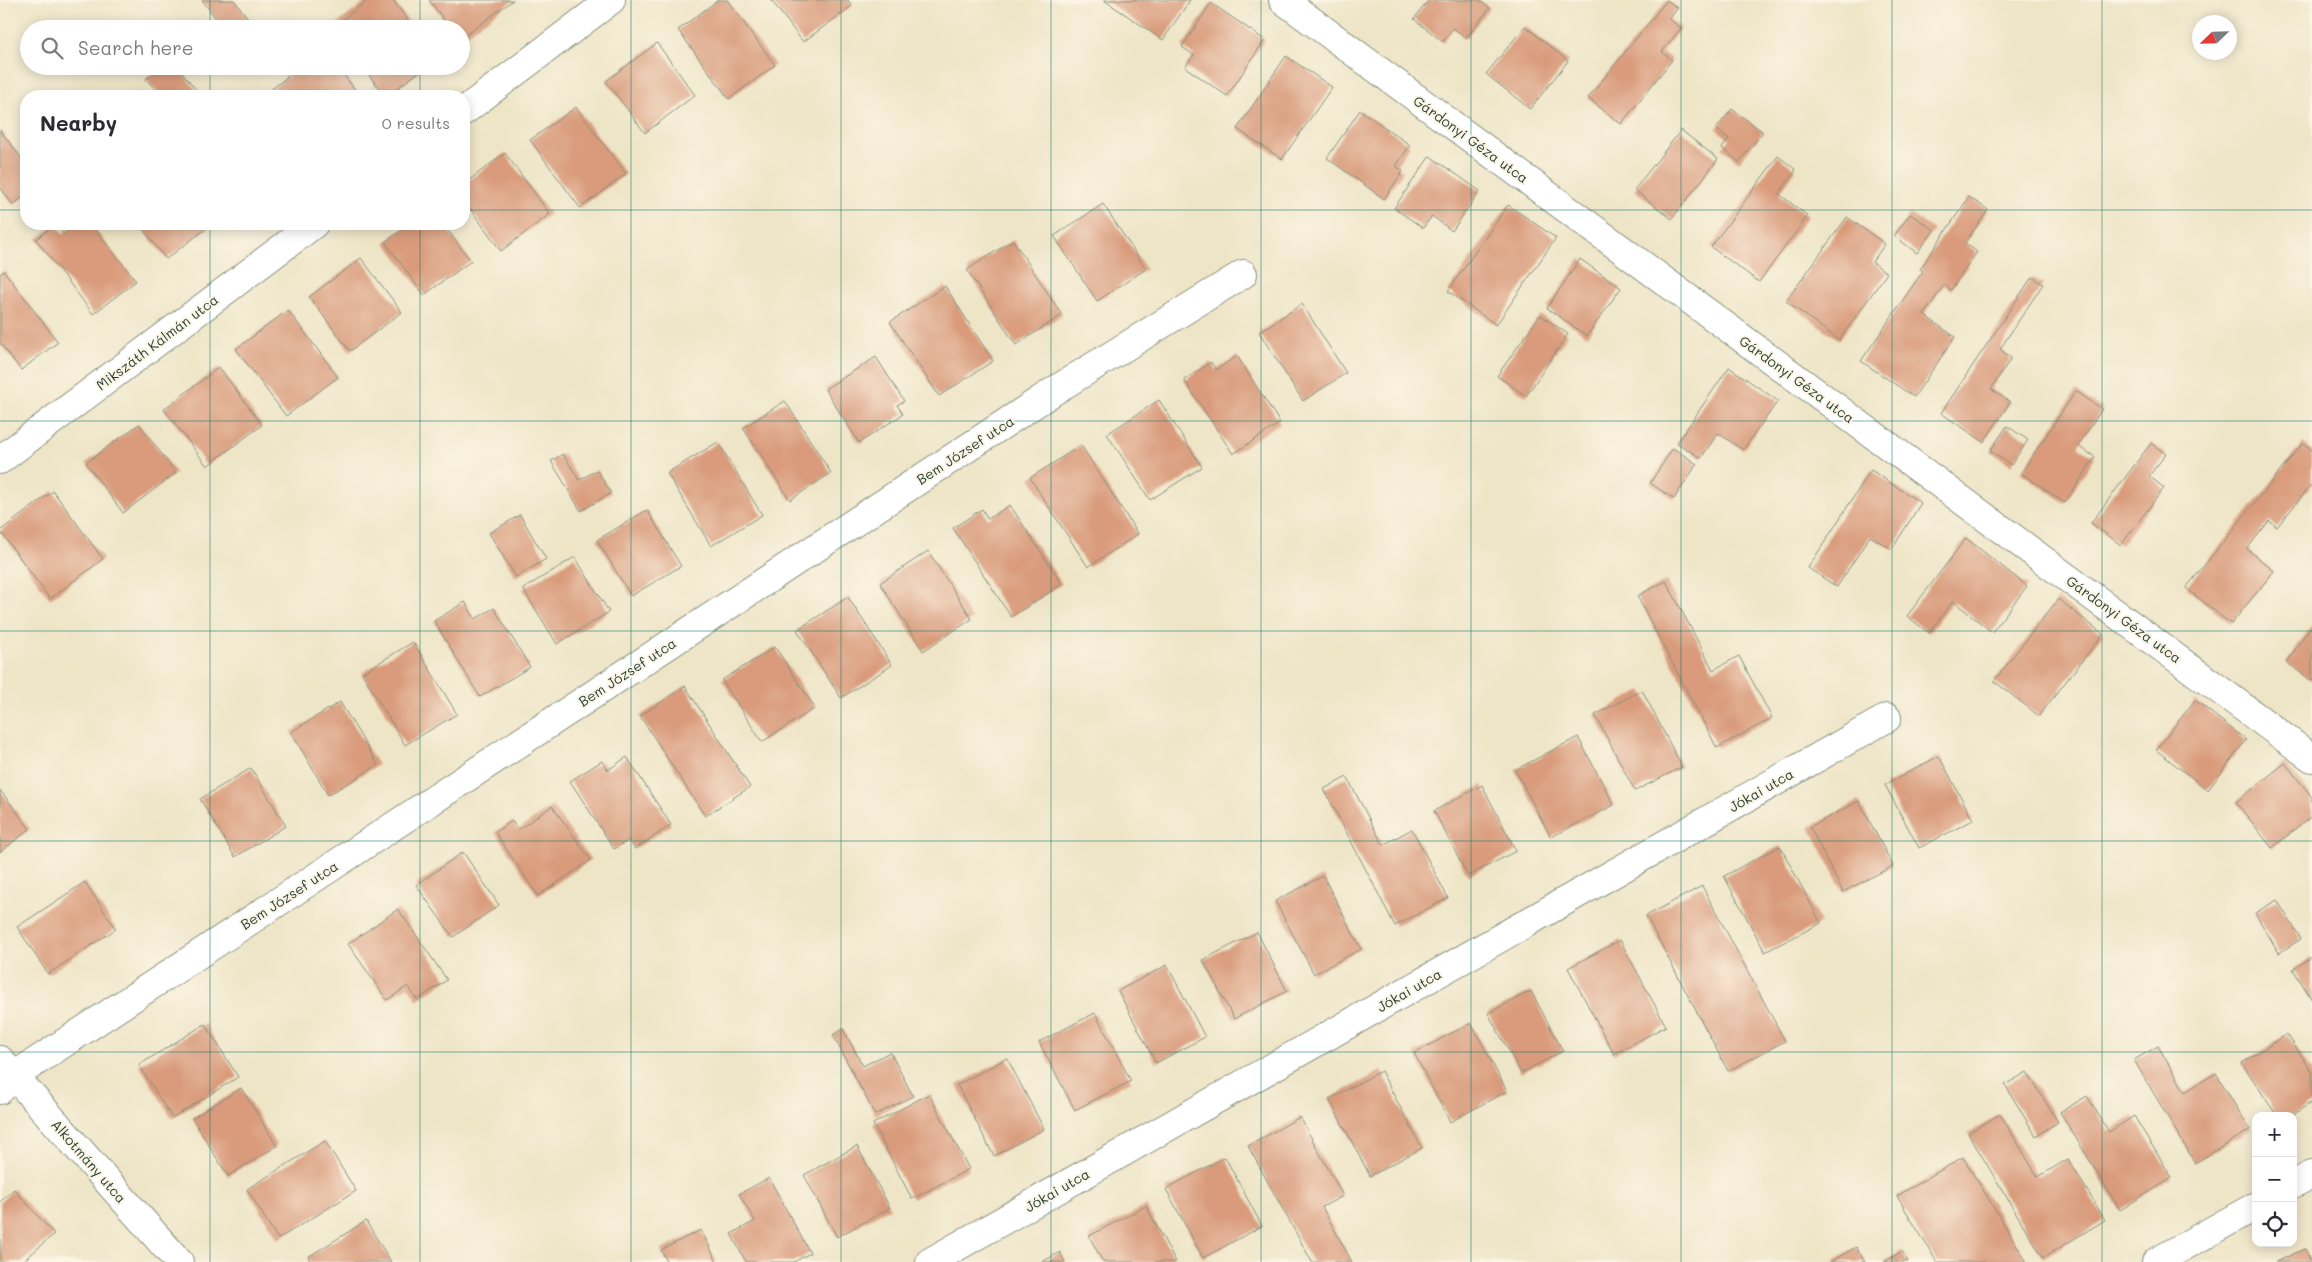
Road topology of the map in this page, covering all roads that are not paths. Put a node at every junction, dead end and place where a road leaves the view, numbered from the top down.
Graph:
1 (612, 0) edge
2 (1283, 0) edge
3 (470, 106) edge
4 (306, 230) edge
5 (1243, 274) dead end
6 (0, 460) edge
7 (1887, 718) dead end
8 (2312, 758) edge
9 (5, 1075) edge
10 (2312, 1174) edge
11 (2297, 1182) edge
12 (2252, 1208) edge
13 (179, 1262) edge
14 (930, 1262) edge
15 (2156, 1262) edge

1 - 3 street
2 - 8 street, Gárdonyi Géza utca
4 - 6 street, Mikszáth Kálmán utca
5 - 9 street, Bem József utca
7 - 14 street, Jókai utca
9 - 13 street, Alkotmány utca
10 - 11 street
12 - 15 street

